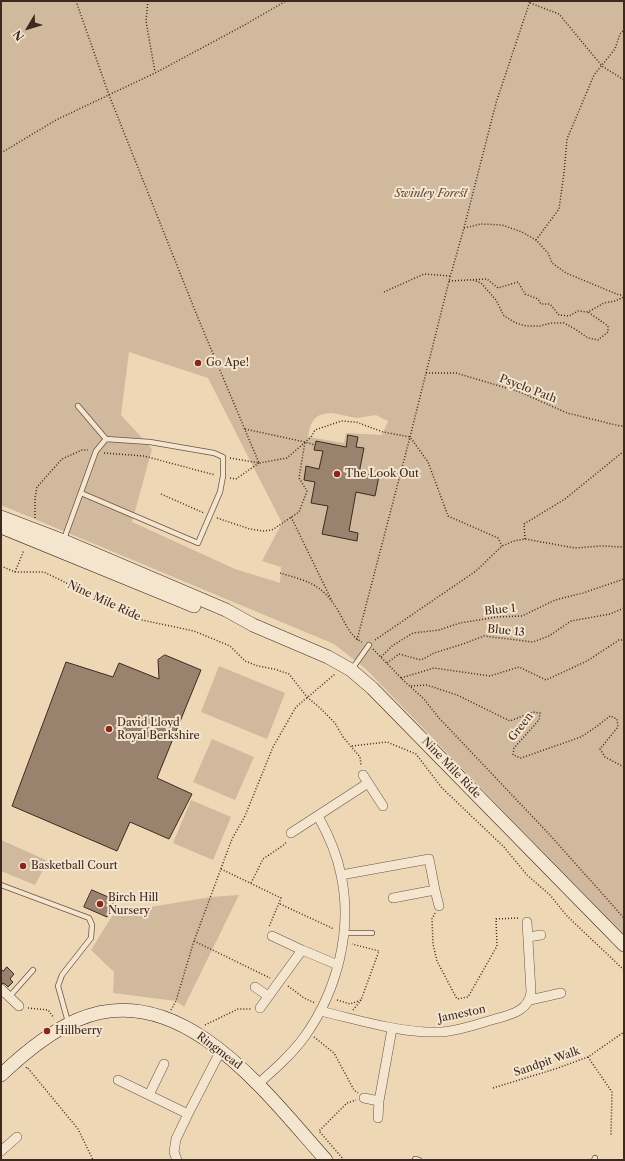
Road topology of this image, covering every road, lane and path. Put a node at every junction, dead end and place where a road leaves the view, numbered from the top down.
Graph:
1 (76, 1) edge
2 (148, 1) edge
3 (286, 1) edge
4 (530, 2) edge
5 (624, 30) edge
6 (602, 66) junction
7 (155, 73) junction
8 (624, 80) edge
9 (109, 95) junction
10 (1, 152) edge
11 (464, 228) junction
12 (536, 240) junction
13 (450, 276) junction
14 (471, 280) junction
15 (449, 281) junction
16 (384, 292) dead end
17 (624, 296) edge
18 (588, 312) junction
19 (426, 374) junction
20 (78, 406) dead end
21 (624, 426) edge
22 (245, 429) junction
23 (410, 437) junction
24 (106, 439) junction
25 (305, 442) junction
26 (315, 445) dead end
27 (88, 450) dead end
28 (624, 451) edge
29 (102, 452) dead end
30 (223, 457) junction
31 (259, 463) junction
32 (215, 475) dead end
33 (228, 478) dead end
34 (81, 493) junction
35 (161, 494) dead end
36 (210, 515) junction
37 (1, 517) edge
38 (291, 517) junction
39 (35, 522) dead end
40 (1, 528) edge
41 (525, 539) junction
42 (62, 546) junction
43 (502, 546) junction
44 (624, 547) edge
45 (24, 549) dead end
46 (1, 566) edge
47 (15, 572) junction
48 (280, 573) dead end
49 (624, 579) edge
50 (333, 603) junction
51 (624, 608) edge
52 (357, 640) junction
53 (624, 640) edge
54 (369, 645) junction
55 (381, 657) junction
56 (387, 663) junction
57 (347, 668) junction
58 (401, 678) junction
59 (410, 686) junction
60 (307, 697) junction
61 (352, 746) junction
62 (624, 767) edge
63 (363, 775) joint
64 (368, 784) junction
65 (383, 806) dead end
66 (318, 816) junction
67 (291, 833) joint
68 (221, 869) junction
69 (341, 875) junction
70 (251, 883) junction
71 (1, 885) edge
72 (435, 890) junction
73 (393, 898) dead end
74 (280, 904) junction
75 (439, 906) joint
76 (624, 918) edge
77 (527, 922) joint
78 (372, 933) dead end
79 (541, 935) dead end
80 (272, 936) joint
81 (343, 937) junction
82 (528, 937) junction
83 (194, 941) junction
84 (624, 945) edge
85 (302, 950) junction
86 (338, 966) junction
87 (33, 970) dead end
88 (624, 970) edge
89 (278, 982) junction
90 (255, 987) dead end
91 (1, 989) edge
92 (561, 993) dead end
93 (268, 996) junction
94 (9, 997) junction
95 (327, 997) junction
96 (361, 1000) junction
97 (530, 1000) junction
98 (19, 1006) joint
99 (260, 1008) joint
100 (322, 1008) junction
101 (170, 1010) dead end
102 (347, 1017) junction
103 (54, 1022) dead end
104 (68, 1024) junction
105 (202, 1027) dead end
106 (392, 1029) junction
107 (308, 1032) junction
108 (624, 1032) edge
109 (221, 1050) junction
110 (588, 1057) junction
111 (164, 1064) dead end
112 (23, 1071) dead end
113 (1, 1075) edge
114 (118, 1080) dead end
115 (258, 1084) junction
116 (493, 1088) dead end
117 (149, 1095) junction
118 (364, 1098) junction
119 (379, 1101) junction
120 (188, 1114) junction
121 (378, 1118) dead end
122 (611, 1135) dead end
123 (17, 1137) dead end
124 (1, 1151) edge
125 (93, 1160) edge
126 (177, 1160) edge
127 (326, 1160) edge
128 (344, 1160) edge

1 - 9 path
2 - 7 path
3 - 7 path
4 - 6 path
4 - 11 path
5 - 6 path
6 - 8 path
6 - 12 path
7 - 9 path
9 - 10 path
9 - 22 path
11 - 12 path
11 - 13 path
12 - 17 path
13 - 15 path
13 - 16 path
14 - 15 path
14 - 18 path
14 - 18 path
15 - 19 path
17 - 18 path
19 - 21 path, Psyclo Path
19 - 23 path
20 - 24 lane
22 - 25 path
22 - 31 path
23 - 25 path
23 - 43 path
23 - 52 path
24 - 30 lane
24 - 34 lane
25 - 26 path
25 - 31 path
25 - 38 path
27 - 39 path
28 - 41 path
29 - 32 path
30 - 31 path
30 - 36 lane
31 - 33 path
34 - 36 lane
34 - 42 lane
35 - 36 path
36 - 38 path
37 - 42 main road, Nine Mile Ride
38 - 50 path
40 - 42 main road, Nine Mile Ride
41 - 43 path
41 - 44 path
42 - 57 main road, Nine Mile Ride
43 - 54 path
45 - 47 path
46 - 47 path, Nine Mile Ride
47 - 60 path, Nine Mile Ride
48 - 50 path
49 - 55 path, Blue 1
50 - 52 path
51 - 56 path, Blue 13
52 - 54 path
53 - 58 path
54 - 55 path
54 - 57 lane
55 - 56 path
56 - 58 path
57 - 60 path
57 - 84 main road, Nine Mile Ride
58 - 59 path
59 - 62 path, Green
59 - 76 path
60 - 61 path, Nine Mile Ride
60 - 68 path
61 - 63 path, Nine Mile Ride
61 - 88 path
63 - 64 street
64 - 65 street
64 - 66 street
66 - 67 street
66 - 69 street
67 - 70 path
68 - 70 path
68 - 83 path
69 - 72 street
69 - 81 street
70 - 74 path
71 - 104 lane
72 - 73 street
72 - 75 street
74 - 80 path
74 - 81 path
75 - 77 path
77 - 82 street
78 - 81 lane
79 - 82 street
80 - 85 street
81 - 86 street
81 - 96 path
82 - 97 street
83 - 89 path
83 - 101 path
85 - 86 street
85 - 89 street
86 - 95 street
87 - 94 lane
89 - 93 street
89 - 100 path
90 - 93 street
91 - 94 street
92 - 97 street, Jameston
93 - 99 street
94 - 98 street
95 - 96 path
95 - 100 street
96 - 102 path
97 - 106 street, Jameston
98 - 103 path
99 - 105 path
100 - 102 street, Jameston
100 - 107 street
102 - 106 street, Jameston
104 - 109 main road, Ringmead
104 - 113 main road, Ringmead
106 - 119 street
107 - 115 street
107 - 118 path
108 - 110 path, Sandpit Walk
109 - 115 main road, Ringmead
109 - 120 street
110 - 116 path, Sandpit Walk
110 - 122 path
111 - 117 street
112 - 125 path
114 - 117 street
115 - 127 main road, Ringmead
117 - 120 street
118 - 119 street
118 - 128 path
119 - 121 street
120 - 126 street
123 - 124 street

